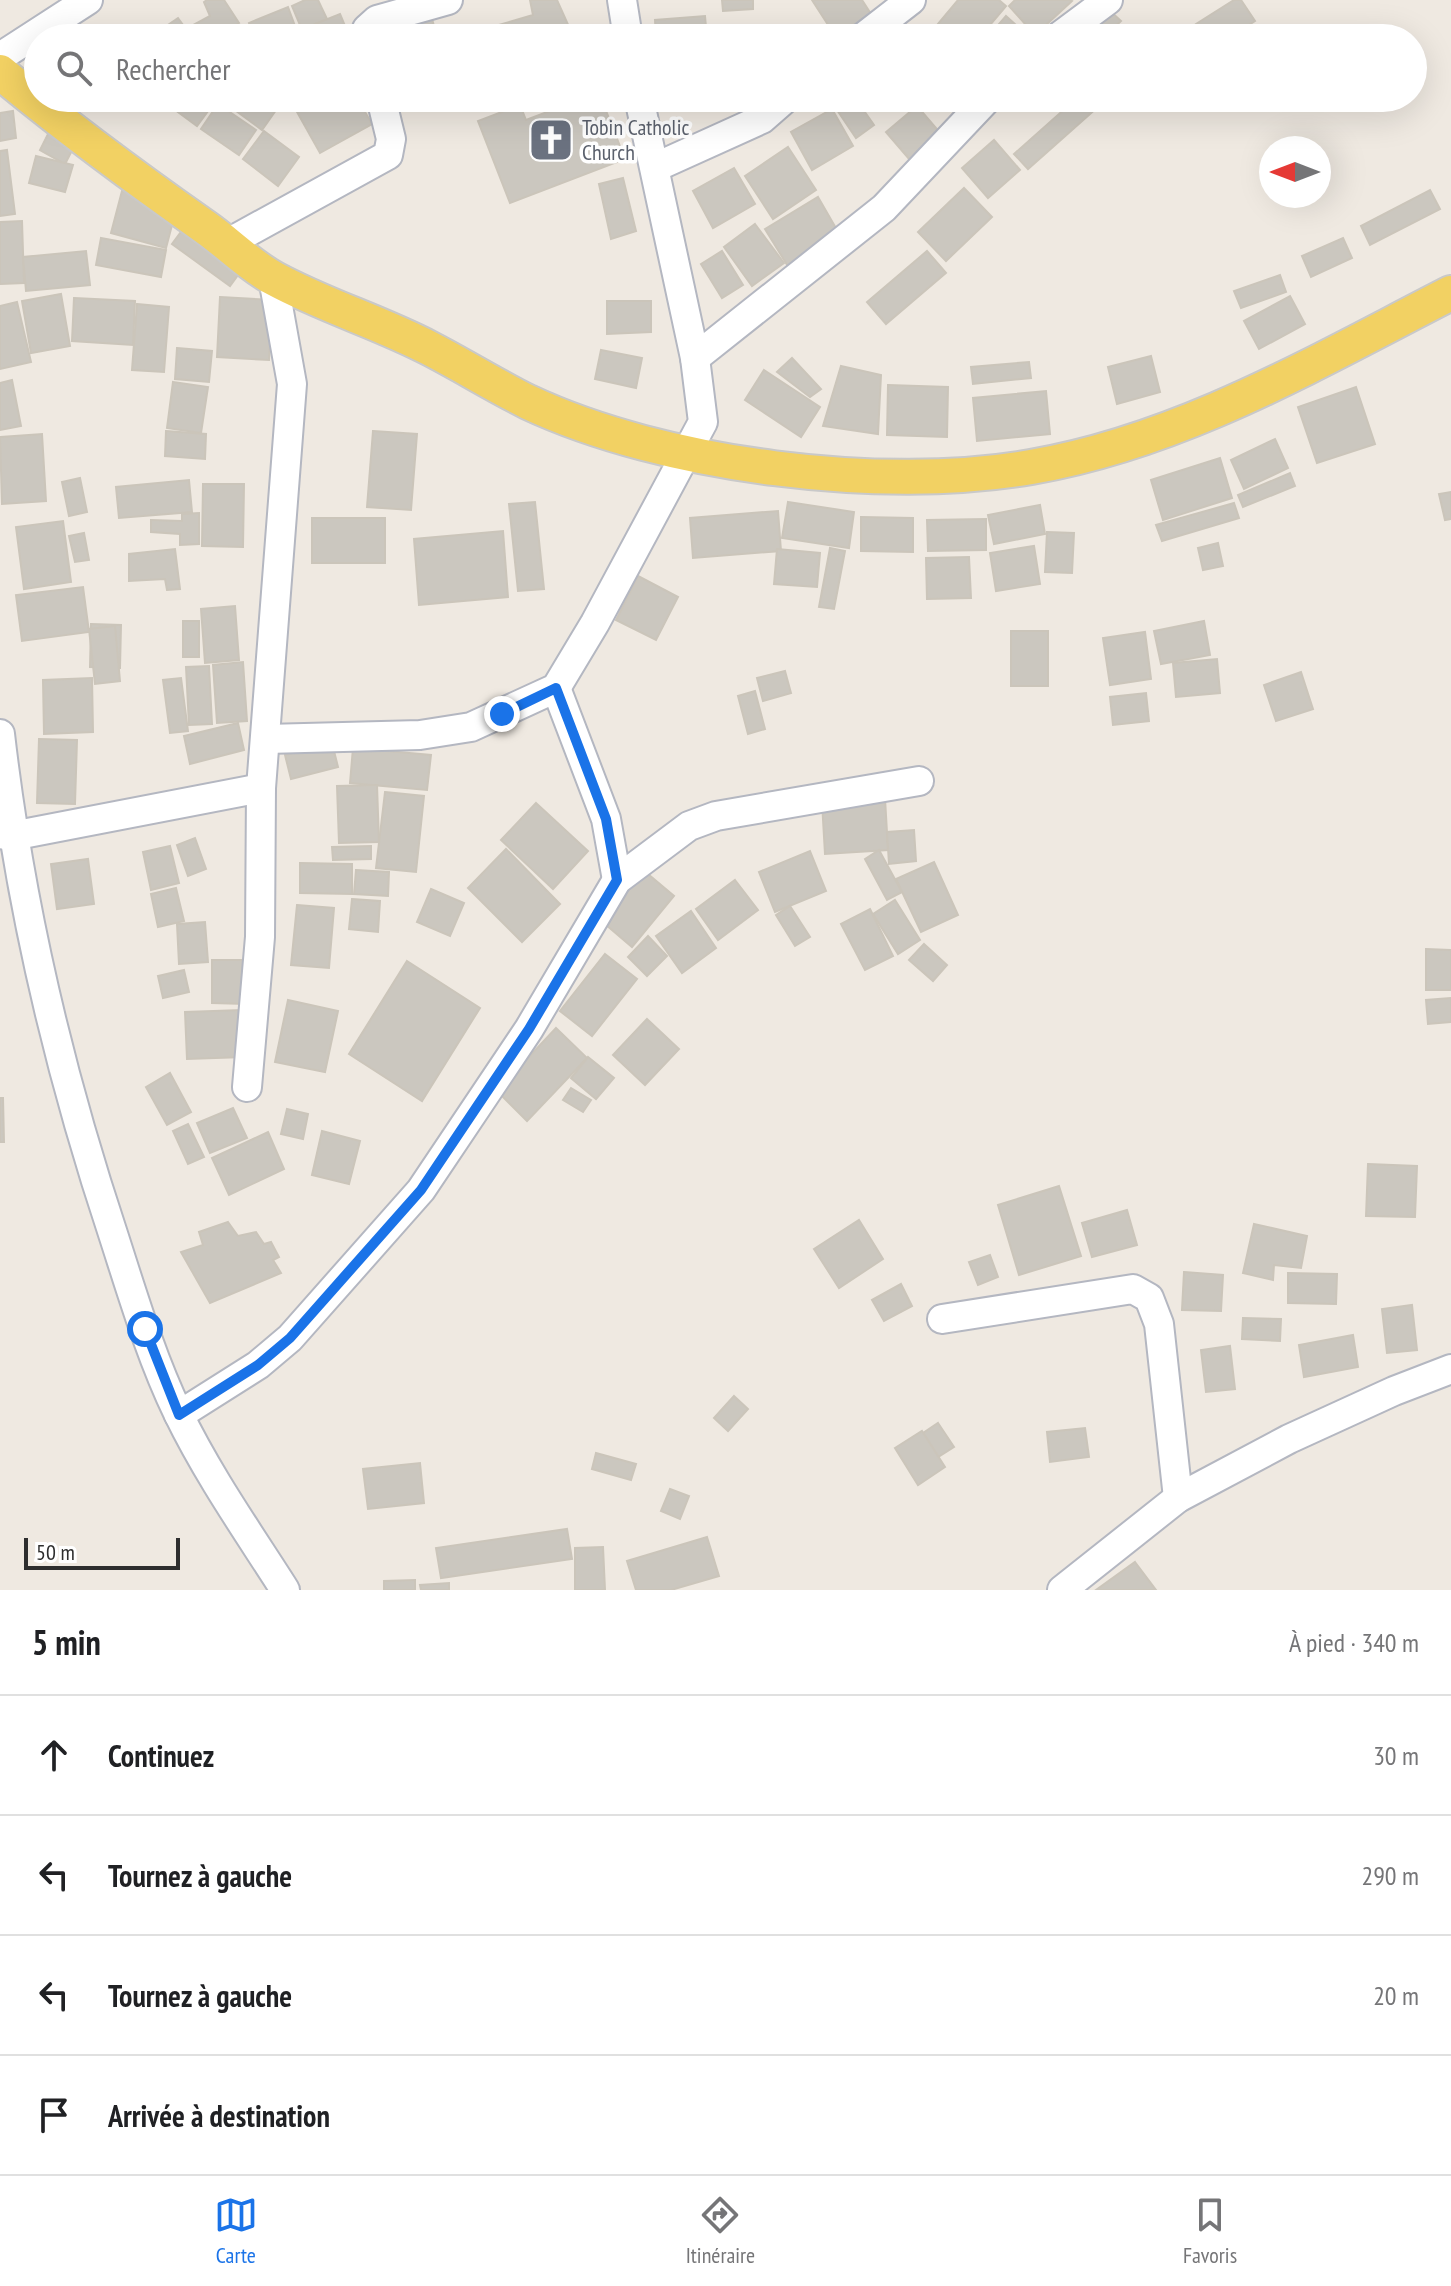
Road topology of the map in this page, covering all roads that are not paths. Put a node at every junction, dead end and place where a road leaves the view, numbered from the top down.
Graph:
1 (88, 0) edge
2 (448, 0) edge
3 (622, 0) edge
4 (911, 0) edge
5 (1108, 0) edge
6 (51, 24) edge
7 (373, 24) edge
8 (626, 24) edge
9 (880, 24) edge
10 (1076, 24) edge
11 (24, 41) edge
12 (0, 57) edge
13 (0, 72) edge
14 (24, 92) edge
15 (47, 112) edge
16 (384, 112) edge
17 (642, 112) edge
18 (770, 112) edge
19 (975, 112) edge
20 (656, 167) junction
21 (228, 243) junction
22 (273, 278) junction
23 (1451, 293) edge
24 (695, 358) junction
25 (686, 453) junction
26 (556, 688) junction
27 (0, 734) edge
28 (266, 739) junction
29 (919, 781) dead end
30 (261, 788) junction
31 (6, 835) edge
32 (617, 880) junction
33 (247, 1087) dead end
34 (942, 1319) dead end
35 (1451, 1369) edge
36 (179, 1415) junction
37 (1178, 1498) junction
38 (285, 1590) edge
39 (1062, 1590) edge

1 - 6 street
2 - 7 street
3 - 8 street
4 - 9 street
5 - 10 street
11 - 12 street
13 - 14 main road
15 - 21 main road
16 - 21 street
17 - 20 street
18 - 20 street
19 - 24 street
20 - 24 street
21 - 22 main road
22 - 25 main road
22 - 28 street
23 - 25 main road
24 - 25 street
25 - 26 street
26 - 28 street
26 - 32 street
27 - 31 street
28 - 30 street
29 - 32 street
30 - 31 street
30 - 33 street
31 - 36 street
32 - 36 street
34 - 37 street
35 - 37 street
36 - 38 street
37 - 39 street

